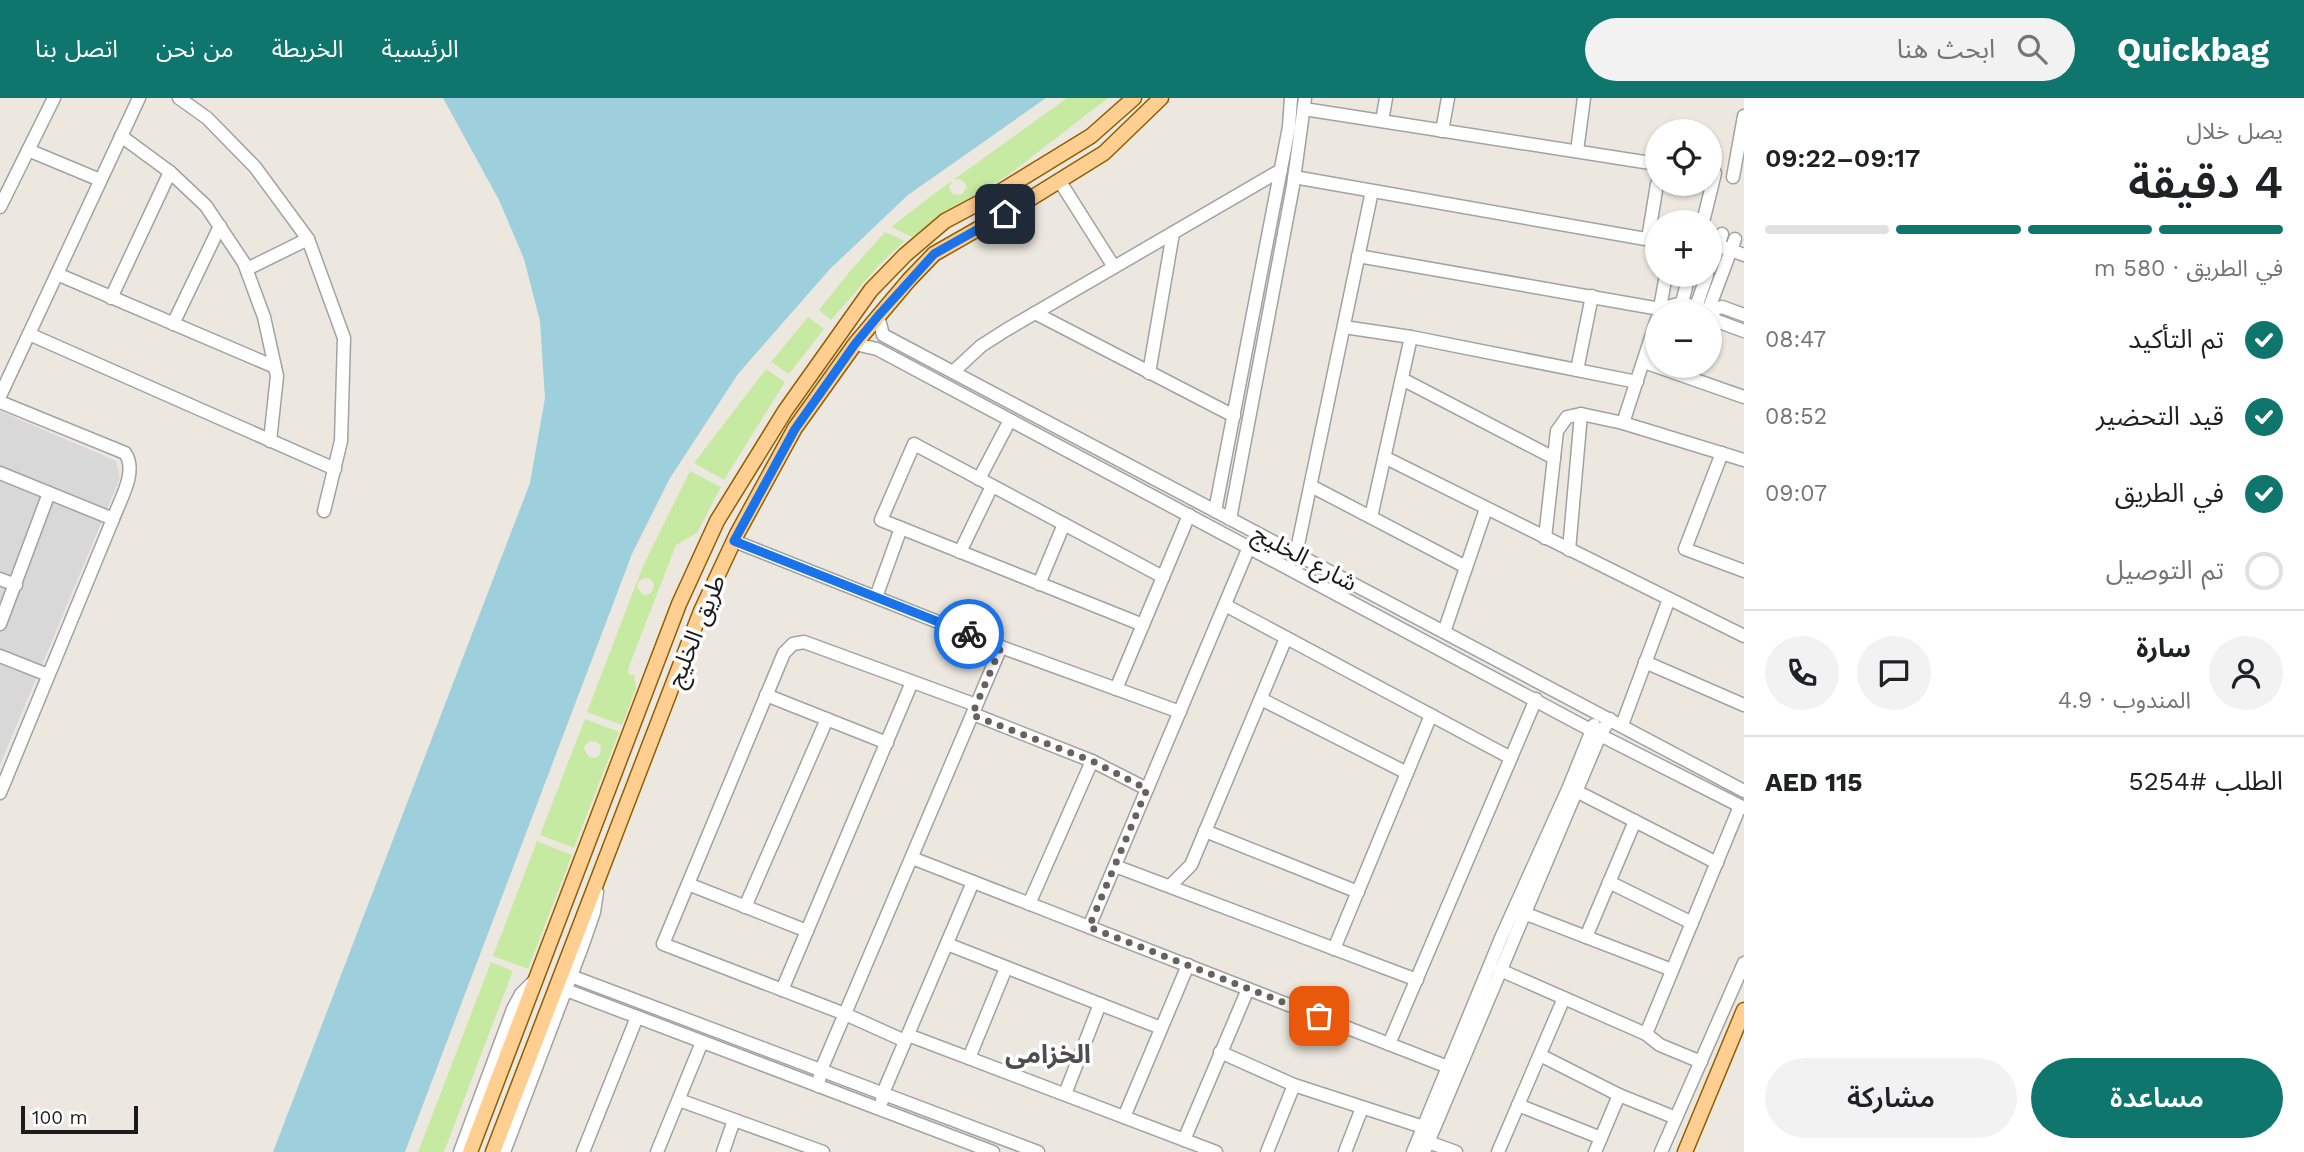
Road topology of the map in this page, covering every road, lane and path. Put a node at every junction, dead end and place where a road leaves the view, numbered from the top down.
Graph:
1 (54, 98) edge
2 (139, 98) edge
3 (179, 98) edge
4 (1134, 98) edge
5 (1161, 98) edge
6 (1291, 98) edge
7 (1387, 98) edge
8 (1448, 98) edge
9 (1584, 98) edge
10 (1305, 104) edge
11 (1744, 117) edge
12 (1382, 121) junction
13 (1442, 131) junction
14 (121, 136) junction
15 (28, 150) junction
16 (1577, 151) junction
17 (1645, 162) edge
18 (1281, 170) junction
19 (170, 172) junction
20 (1722, 174) edge
21 (1294, 177) junction
22 (1739, 179) edge
23 (100, 180) junction
24 (1059, 180) junction
25 (1372, 191) junction
26 (0, 207) edge
27 (220, 226) junction
28 (1173, 233) junction
29 (307, 239) junction
30 (1645, 239) edge
31 (1737, 244) edge
32 (1359, 256) junction
33 (1744, 256) edge
34 (1114, 267) junction
35 (247, 269) junction
36 (57, 274) junction
37 (1592, 296) junction
38 (111, 298) junction
39 (1706, 301) edge
40 (1722, 307) edge
41 (1645, 310) edge
42 (1035, 313) junction
43 (1744, 315) edge
44 (878, 316) junction
45 (1722, 323) edge
46 (173, 324) junction
47 (1344, 327) junction
48 (1744, 331) edge
49 (29, 334) junction
50 (1411, 338) junction
51 (855, 344) junction
52 (1645, 359) edge
53 (1644, 362) junction
54 (275, 367) junction
55 (1577, 370) junction
56 (953, 372) junction
57 (1149, 373) junction
58 (1402, 379) junction
59 (1637, 382) junction
60 (0, 396) edge
61 (1744, 397) edge
62 (0, 402) edge
63 (1581, 414) junction
64 (1234, 416) junction
65 (1010, 420) junction
66 (1623, 423) junction
67 (270, 441) junction
68 (1722, 453) junction
69 (1386, 458) junction
70 (1554, 458) junction
71 (1744, 460) edge
72 (335, 469) junction
73 (0, 473) edge
74 (979, 479) junction
75 (992, 486) junction
76 (1311, 486) junction
77 (49, 493) junction
78 (1486, 509) junction
79 (324, 511) dead end
80 (1215, 511) junction
81 (1189, 515) junction
82 (1371, 517) junction
83 (113, 519) junction
84 (1230, 519) junction
85 (1064, 524) junction
86 (901, 528) junction
87 (1545, 538) junction
88 (734, 541) junction
89 (1249, 547) junction
90 (1569, 550) junction
91 (960, 552) junction
92 (1296, 554) junction
93 (1466, 567) junction
94 (1744, 570) edge
95 (1163, 577) junction
96 (0, 579) edge
97 (1039, 583) junction
98 (16, 585) junction
99 (876, 597) junction
100 (1669, 599) junction
101 (1225, 605) junction
102 (0, 624) edge
103 (1143, 625) junction
104 (1444, 632) junction
105 (1744, 636) edge
106 (1286, 638) junction
107 (1001, 647) junction
108 (0, 656) edge
109 (1645, 662) junction
110 (48, 675) junction
111 (912, 682) junction
112 (1116, 689) junction
113 (766, 695) junction
114 (1261, 699) junction
115 (1536, 699) junction
116 (1744, 705) edge
117 (974, 710) junction
118 (1180, 712) junction
119 (1431, 715) junction
120 (827, 719) junction
121 (41, 720) dead end
122 (1610, 720) junction
123 (26, 729) junction
124 (1596, 732) junction
125 (887, 743) junction
126 (1511, 758) junction
127 (1092, 761) junction
128 (1407, 773) junction
129 (1147, 789) junction
130 (1744, 790) edge
131 (1576, 791) junction
132 (0, 793) edge
133 (1742, 807) edge
134 (1635, 821) junction
135 (1205, 831) junction
136 (912, 858) junction
137 (1717, 863) junction
138 (1115, 866) junction
139 (601, 875) junction
140 (974, 882) junction
141 (1609, 882) junction
142 (688, 884) junction
143 (1170, 887) junction
144 (1358, 892) junction
145 (1029, 904) junction
146 (746, 907) junction
147 (1524, 913) junction
148 (1692, 923) junction
149 (1089, 927) junction
150 (807, 931) junction
151 (1586, 937) junction
152 (947, 944) junction
153 (1334, 949) junction
154 (1744, 963) edge
155 (1188, 965) junction
156 (1006, 968) junction
157 (1672, 970) junction
158 (1500, 971) junction
159 (571, 975) junction
160 (536, 979) junction
161 (1417, 980) junction
162 (1248, 989) junction
163 (566, 990) junction
164 (782, 990) junction
165 (1564, 998) junction
166 (1100, 1004) junction
167 (845, 1014) junction
168 (1743, 1016) edge
169 (638, 1017) junction
170 (1161, 1028) junction
171 (1646, 1034) junction
172 (907, 1038) junction
173 (702, 1042) junction
174 (1390, 1044) junction
175 (1220, 1052) junction
176 (1540, 1055) junction
177 (969, 1058) junction
178 (1701, 1062) junction
179 (1448, 1067) junction
180 (821, 1070) junction
181 (1294, 1085) junction
182 (818, 1086) junction
183 (883, 1093) junction
184 (1065, 1094) junction
185 (1619, 1095) junction
186 (678, 1100) junction
187 (1518, 1105) junction
188 (1362, 1108) junction
189 (881, 1110) junction
190 (1124, 1117) junction
191 (1676, 1118) junction
192 (734, 1120) junction
193 (1423, 1127) junction
194 (1601, 1138) junction
195 (1184, 1140) junction
196 (1426, 1147) edge
197 (1023, 1149) edge
198 (460, 1152) edge
199 (470, 1152) edge
200 (493, 1152) edge
201 (504, 1152) edge
202 (583, 1152) edge
203 (657, 1152) edge
204 (723, 1152) edge
205 (823, 1152) edge
206 (993, 1152) edge
207 (1038, 1152) edge
208 (1216, 1152) edge
209 (1267, 1152) edge
210 (1345, 1152) edge
211 (1413, 1152) edge
212 (1456, 1152) edge
213 (1498, 1152) edge
214 (1595, 1152) edge
215 (1661, 1152) edge
216 (1685, 1152) edge

1 - 15 street
2 - 14 street
3 - 29 street
4 - 160 main road, طريق الخليج
5 - 24 main road, طريق الخليج
6 - 18 street
7 - 12 street
8 - 13 street
9 - 16 street
10 - 12 street
10 - 21 street
11 - 22 street
12 - 13 street
13 - 16 street
14 - 19 street
14 - 23 street
15 - 23 street
15 - 26 street
16 - 17 street
18 - 28 street
18 - 64 street
19 - 27 street
19 - 38 street
20 - 22 street
21 - 25 street
21 - 84 street
23 - 36 street
24 - 34 street
24 - 44 main road, طريق الخليج
25 - 30 street
25 - 32 street
27 - 35 street
27 - 46 street
28 - 34 street
28 - 57 street
29 - 35 street
29 - 72 street
31 - 33 street
31 - 39 street
32 - 37 street
32 - 47 street
34 - 42 street
35 - 54 street
36 - 38 street
36 - 49 street
37 - 41 street
37 - 55 street
38 - 46 street
40 - 43 street
42 - 56 street
42 - 57 street
44 - 51 main road, طريق الخليج
44 - 56 street, شارع الخليج
45 - 48 street
46 - 54 street
47 - 50 street
47 - 76 street
49 - 60 street
49 - 67 street
50 - 55 street
50 - 58 street
51 - 65 street
51 - 88 main road, طريق الخليج
52 - 53 street
53 - 59 street
53 - 61 street
54 - 67 street
55 - 59 street
56 - 80 street, شارع الخليج
57 - 64 street
58 - 69 street
58 - 70 street
59 - 66 street
62 - 83 street
63 - 66 street
63 - 70 street
63 - 90 street
64 - 80 street
65 - 74 street
65 - 81 street
66 - 68 street
67 - 72 street
68 - 71 street
68 - 94 street
69 - 78 street
69 - 82 street
70 - 87 street
72 - 79 street
73 - 77 street
74 - 75 street
74 - 86 street
75 - 85 street
75 - 91 street
76 - 82 street
76 - 92 street
77 - 83 street
77 - 98 street
78 - 87 street
78 - 93 street
80 - 84 street, شارع الخليج
81 - 89 street
81 - 95 street
82 - 93 street
83 - 110 street
84 - 92 street, شارع الخليج
85 - 95 street
85 - 97 street
86 - 91 street
86 - 99 street
87 - 90 street
88 - 99 street
88 - 139 main road, طريق الخليج
89 - 101 street
89 - 115 street
90 - 100 street
91 - 97 street
92 - 104 street, شارع الخليج
93 - 104 street
95 - 103 street
96 - 98 street
97 - 103 street
98 - 102 street
99 - 107 street
100 - 105 street
100 - 109 street
101 - 106 street
101 - 118 street
103 - 112 street
104 - 122 street, شارع الخليج
106 - 114 street
106 - 119 street
107 - 112 street
107 - 117 street
108 - 110 street
109 - 116 street
109 - 122 street
110 - 123 street
111 - 113 street
111 - 117 street
111 - 125 street
112 - 118 street
113 - 120 street
113 - 142 street
114 - 128 street
114 - 135 street
115 - 124 street
115 - 126 street
117 - 127 street
117 - 136 street
118 - 129 street
119 - 126 street
119 - 128 street
120 - 125 street
120 - 146 street
121 - 123 street
122 - 124 street
122 - 130 street, شارع الخليج
123 - 132 street
124 - 131 street
124 - 133 street
124 - 179 street
125 - 150 street
126 - 161 street
127 - 129 street
127 - 145 street
128 - 144 street
129 - 138 street
131 - 134 street
131 - 147 street
133 - 137 street
134 - 137 street
134 - 141 street
135 - 143 street
135 - 144 street
136 - 140 street
136 - 167 street
137 - 148 street
138 - 143 street
138 - 149 street
139 - 159 street
139 - 200 main road, طريق الخليج
140 - 145 street
140 - 152 street
141 - 148 street
141 - 151 street
142 - 146 street
142 - 164 street
143 - 153 street
144 - 153 street
145 - 149 street
146 - 150 street
147 - 151 street
147 - 158 street
148 - 157 street
149 - 155 street
150 - 164 street
151 - 157 street
152 - 156 street
152 - 172 street
153 - 161 street
154 - 178 street
155 - 162 street
155 - 170 street
156 - 166 street
156 - 177 street
157 - 171 street
158 - 165 street
158 - 196 street
159 - 163 street
159 - 180 street
160 - 198 street
160 - 199 main road, طريق الخليج
161 - 174 street
162 - 174 street
162 - 175 street
163 - 169 street
163 - 201 street
164 - 167 street
165 - 171 street
165 - 176 street
166 - 170 street
166 - 184 street
167 - 172 street
167 - 180 street
168 - 216 main road
169 - 173 street
169 - 202 street
170 - 190 street
171 - 178 street
172 - 177 street
172 - 183 street
173 - 182 street
173 - 186 street
174 - 179 street
175 - 181 street
175 - 195 street
176 - 185 street
176 - 187 street
177 - 184 street
178 - 191 street
179 - 193 street
180 - 182 street
180 - 183 street
181 - 188 street
181 - 209 street
182 - 189 street
183 - 189 street
183 - 197 street
184 - 190 street
185 - 191 street
185 - 194 street
186 - 192 street
186 - 203 street
187 - 194 street
187 - 213 street
188 - 193 street
188 - 210 street
189 - 206 street
190 - 195 street
191 - 215 street
192 - 204 street
192 - 205 street
193 - 211 street
194 - 214 street
195 - 208 street
196 - 212 street
197 - 207 street

